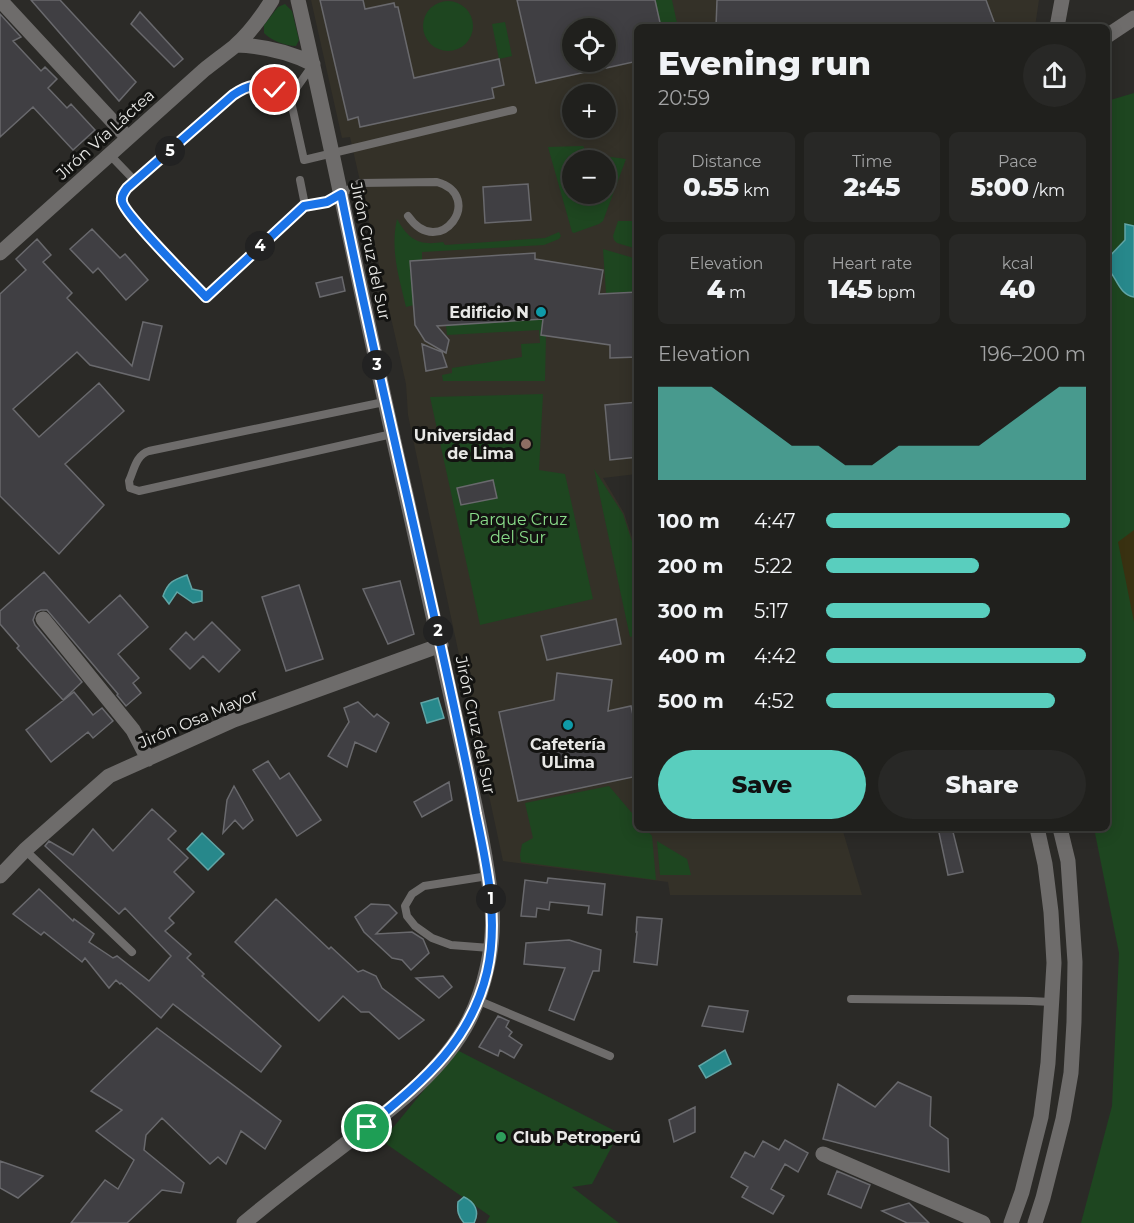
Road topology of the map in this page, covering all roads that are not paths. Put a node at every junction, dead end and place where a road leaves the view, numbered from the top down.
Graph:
1 (0, 0) edge
2 (272, 0) edge
3 (298, 0) edge
4 (1062, 0) edge
5 (1134, 18) edge
6 (1058, 24) edge
7 (1110, 34) edge
8 (236, 45) junction
9 (313, 64) junction
10 (275, 90) dead end
11 (513, 110) dead end
12 (128, 138) junction
13 (110, 154) junction
14 (331, 154) junction
15 (300, 180) dead end
16 (135, 181) junction
17 (341, 194) junction
18 (304, 206) junction
19 (408, 216) dead end
20 (0, 253) edge
21 (384, 402) junction
22 (392, 434) junction
23 (43, 619) dead end
24 (441, 645) junction
25 (148, 759) junction
26 (1038, 831) edge
27 (1061, 831) edge
28 (25, 850) junction
29 (0, 876) edge
30 (488, 876) junction
31 (490, 948) junction
32 (132, 952) dead end
33 (851, 999) dead end
34 (477, 1000) junction
35 (1051, 1002) junction
36 (610, 1056) dead end
37 (823, 1154) dead end
38 (244, 1223) edge
39 (982, 1223) edge
40 (1011, 1223) edge
41 (1035, 1223) edge

1 - 12 street
2 - 8 street, Jirón Vía Láctea
3 - 9 street, Jirón Cruz del Sur
4 - 6 street
5 - 7 street
8 - 9 street
8 - 12 street, Jirón Vía Láctea
9 - 14 street, Jirón Cruz del Sur
9 - 14 lane
10 - 16 lane
11 - 14 lane
12 - 13 street, Jirón Vía Láctea
13 - 16 lane
13 - 20 street, Jirón Vía Láctea
14 - 17 street, Jirón Cruz del Sur
15 - 18 lane
16 - 18 lane
17 - 18 lane
17 - 19 lane
17 - 21 street, Jirón Cruz del Sur
21 - 22 street, Jirón Cruz del Sur
21 - 22 lane
22 - 24 street, Jirón Cruz del Sur
23 - 25 street
24 - 25 street, Jirón Osa Mayor
24 - 30 street, Jirón Cruz del Sur
25 - 28 street, Jirón Osa Mayor
26 - 35 street
27 - 41 street
28 - 29 street, Jirón Osa Mayor
28 - 32 lane
30 - 31 street, Jirón Cruz del Sur
30 - 31 lane
31 - 34 street, Jirón Cruz del Sur
33 - 35 lane
34 - 36 lane
34 - 38 street, Jirón Cruz del Sur
35 - 40 street
37 - 39 street

